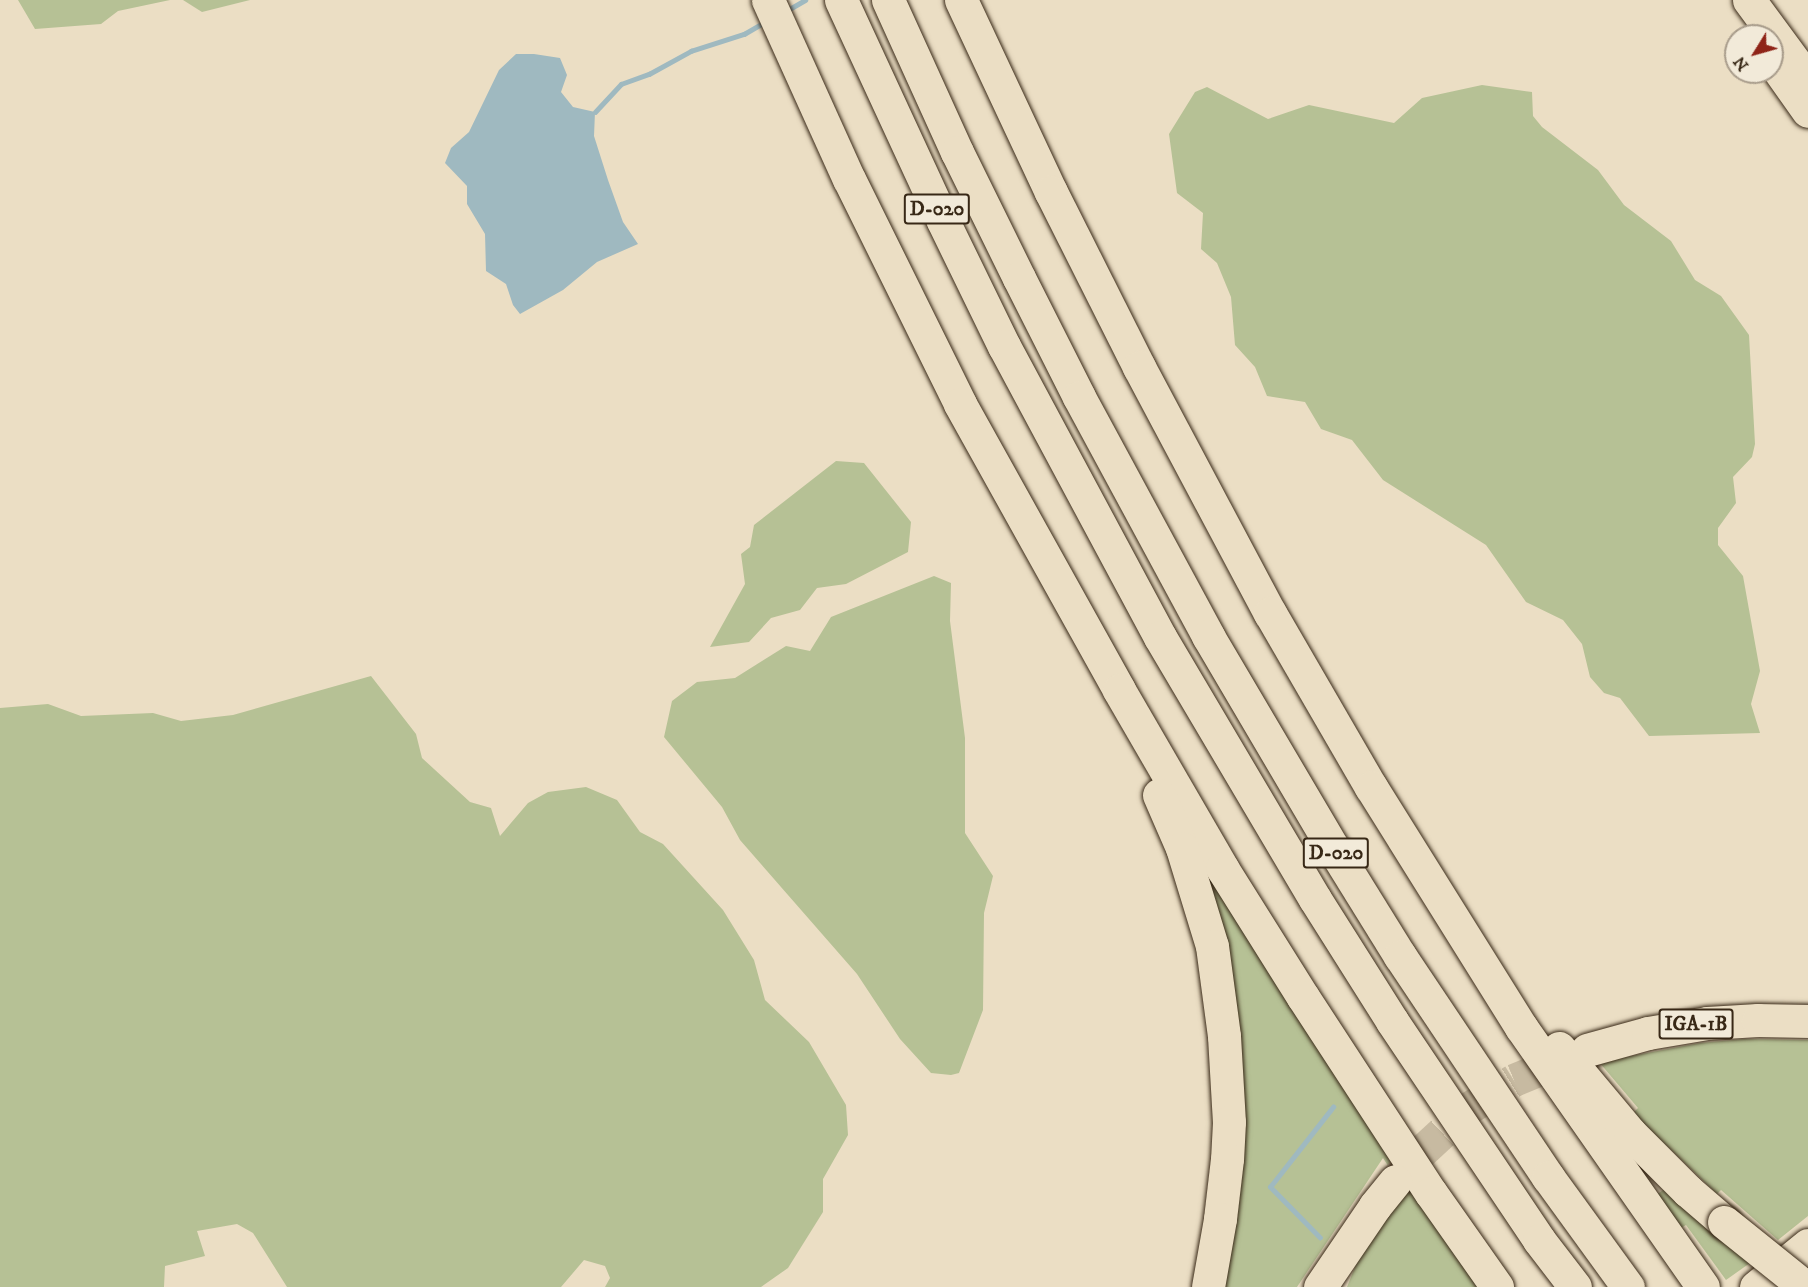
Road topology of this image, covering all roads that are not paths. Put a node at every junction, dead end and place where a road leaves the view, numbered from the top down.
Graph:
1 (768, 0) edge
2 (841, 0) edge
3 (888, 0) edge
4 (961, 0) edge
5 (1732, 0) edge
6 (1749, 0) edge
7 (1748, 24) edge
8 (1784, 76) edge
9 (1808, 80) edge
10 (1808, 111) edge
11 (978, 440) junction
12 (1346, 745) junction
13 (1808, 1021) edge
14 (1587, 1050) tunnel mouth
15 (1395, 1181) tunnel mouth
16 (1805, 1249) edge
17 (1208, 1287) edge
18 (1320, 1287) edge
19 (1497, 1287) edge
20 (1575, 1287) edge
21 (1628, 1287) edge
22 (1703, 1287) edge
23 (1756, 1287) edge
24 (1805, 1287) edge

1 - 11 highway
2 - 20 highway, D-020
3 - 21 highway, D-020
4 - 12 highway
5 - 7 highway
6 - 9 highway
8 - 10 highway
11 - 17 highway
11 - 19 highway
12 - 22 highway
12 - 24 highway, bridge
13 - 14 highway, IGA-1B
15 - 18 highway
16 - 23 highway

